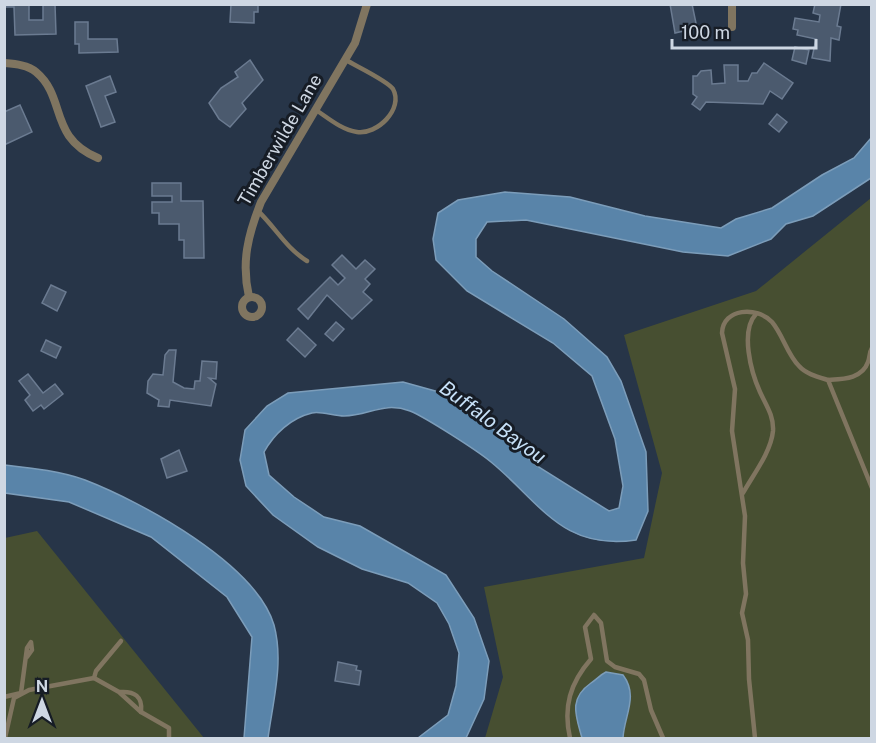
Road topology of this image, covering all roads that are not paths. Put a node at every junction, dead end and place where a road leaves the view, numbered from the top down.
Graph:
1 (367, 4) edge
2 (732, 4) edge
3 (732, 27) dead end
4 (346, 60) junction
5 (4, 63) edge
6 (316, 110) junction
7 (98, 158) dead end
8 (258, 211) junction
9 (307, 261) dead end
10 (249, 297) dead end
11 (756, 314) junction
12 (872, 348) edge
13 (828, 380) junction
14 (872, 488) edge
15 (742, 493) junction
16 (121, 641) dead end
17 (605, 656) junction
18 (27, 657) dead end
19 (591, 658) junction
20 (94, 678) junction
21 (119, 692) junction
22 (21, 693) junction
23 (4, 697) edge
24 (141, 712) junction
25 (5, 738) edge
26 (170, 738) edge
27 (570, 738) edge
28 (663, 738) edge
29 (755, 738) edge

1 - 4 street, Timberwilde Lane
2 - 3 street
4 - 6 street, Timberwilde Lane
4 - 6 lane
5 - 7 street
6 - 8 street, Timberwilde Lane
8 - 9 lane
8 - 10 street, Timberwilde Lane
11 - 13 lane
11 - 15 lane
11 - 15 lane
12 - 13 lane
13 - 14 lane
15 - 29 lane
16 - 20 lane
17 - 19 lane
17 - 19 lane
17 - 28 lane
18 - 22 lane
19 - 27 lane
20 - 21 lane
20 - 22 lane
21 - 24 lane
21 - 24 lane
22 - 23 lane
22 - 25 lane
24 - 26 lane

